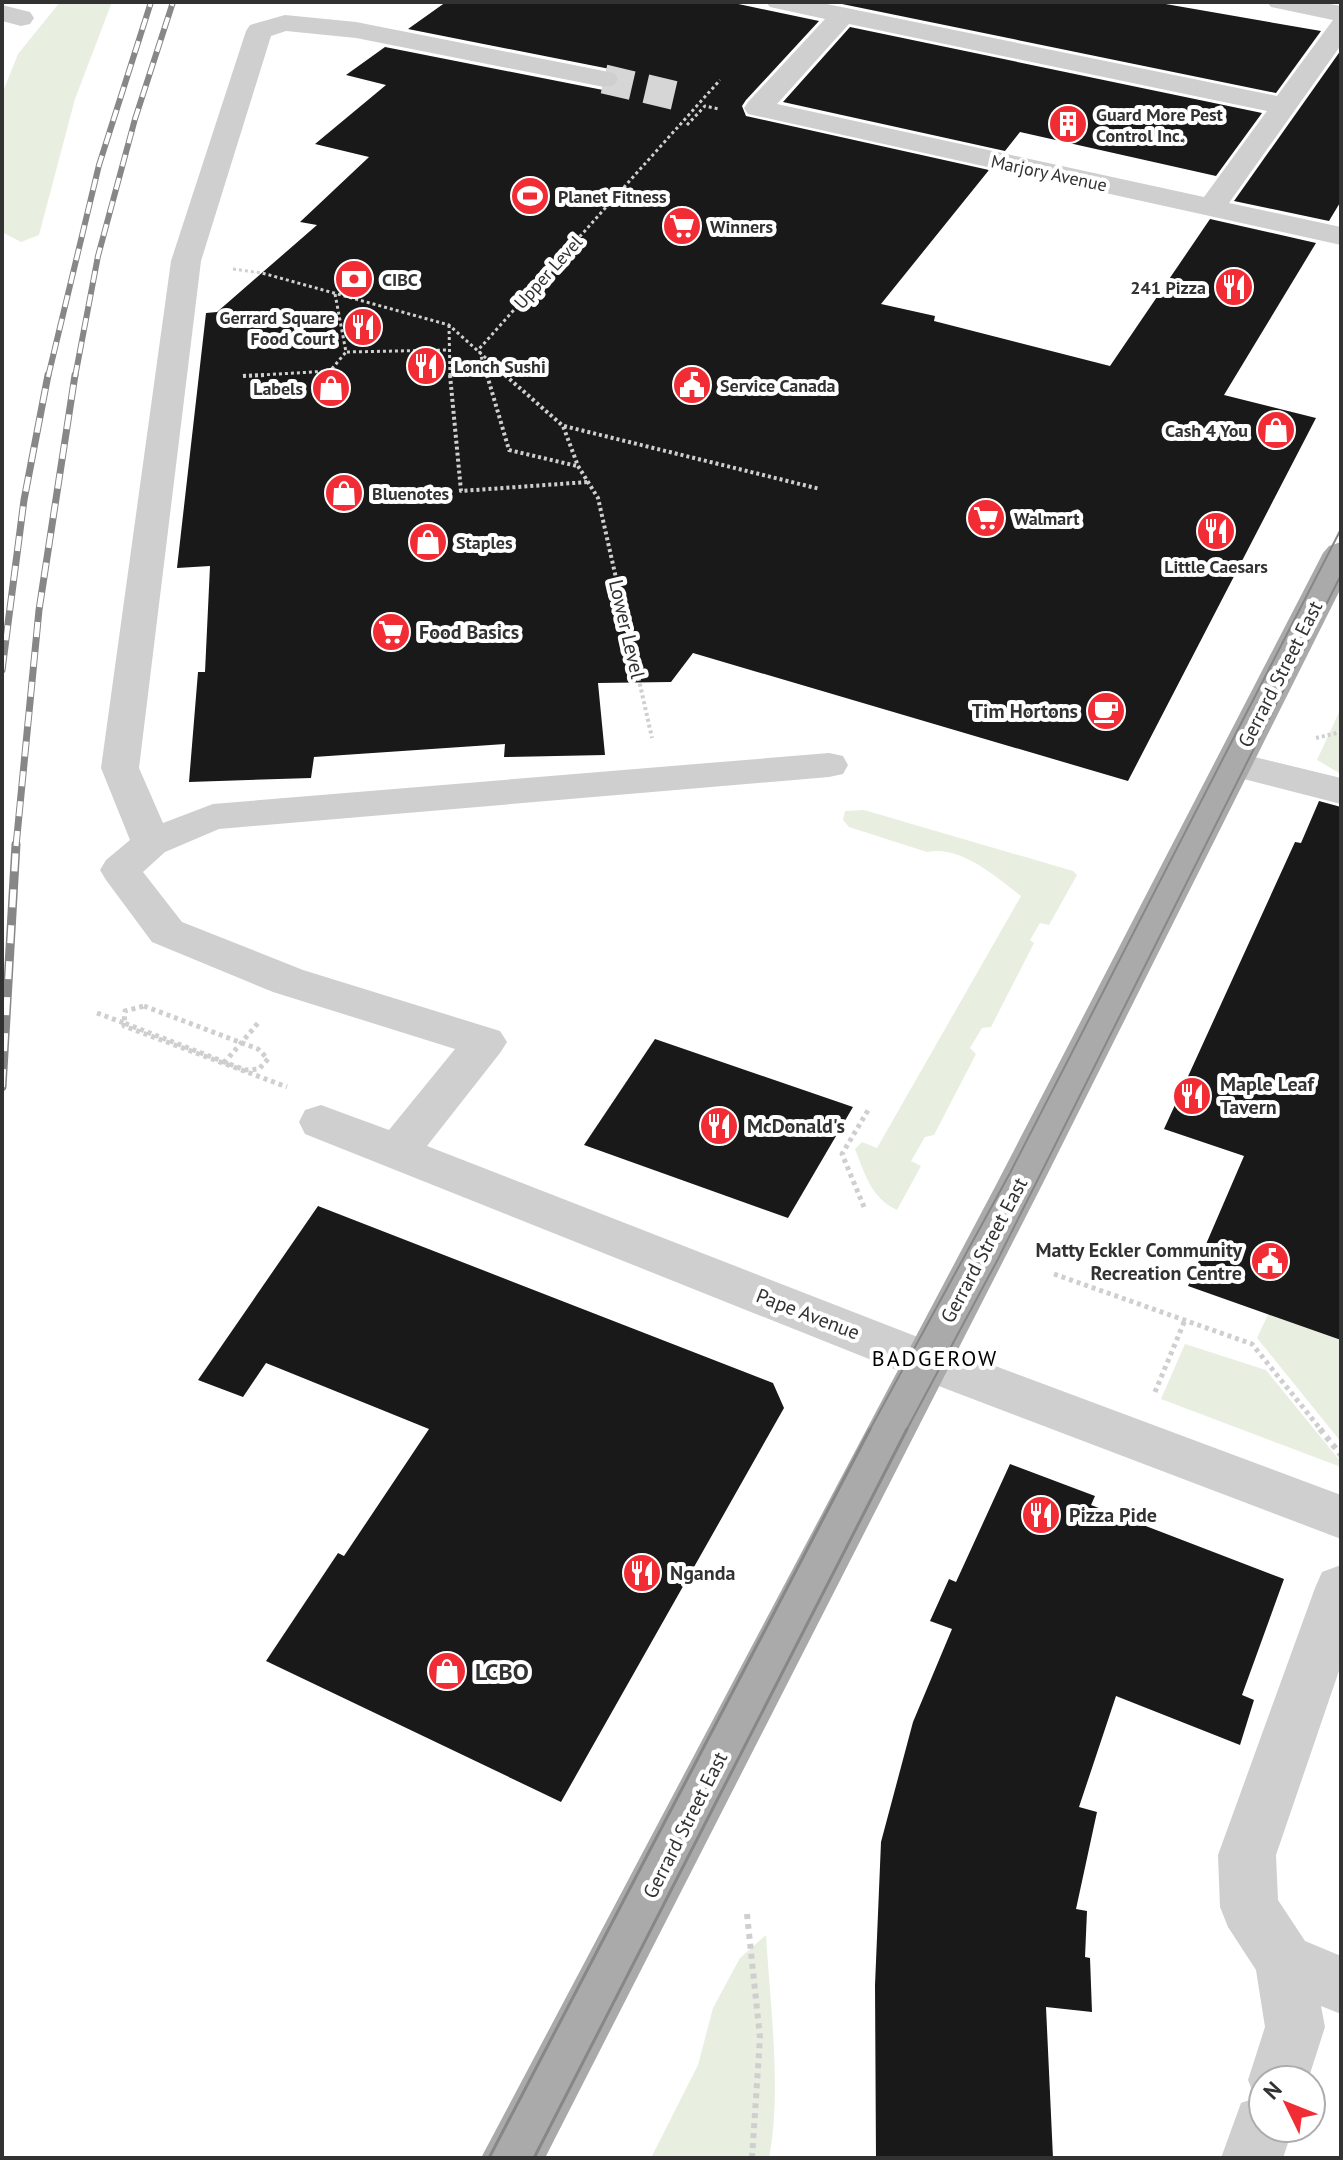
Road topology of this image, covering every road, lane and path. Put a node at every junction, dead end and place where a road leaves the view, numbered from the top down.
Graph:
1 (779, 2) edge
2 (1280, 2) edge
3 (1341, 14) edge
4 (843, 15) junction
5 (1341, 26) edge
6 (604, 79) tunnel mouth
7 (720, 80) dead end
8 (1284, 106) junction
9 (714, 108) dead end
10 (687, 125) dead end
11 (1211, 208) junction
12 (1341, 236) edge
13 (186, 261) junction
14 (334, 294) junction
15 (401, 302) dead end
16 (393, 310) junction
17 (449, 325) junction
18 (449, 350) junction
19 (346, 352) junction
20 (243, 376) dead end
21 (563, 426) junction
22 (578, 466) junction
23 (588, 482) junction
24 (820, 489) dead end
25 (1341, 553) edge
26 (1341, 732) edge
27 (1315, 738) dead end
28 (1234, 764) junction
29 (829, 765) dead end
30 (661, 778) junction
31 (1341, 791) edge
32 (151, 843) junction
33 (97, 1013) dead end
34 (254, 1028) dead end
35 (223, 1064) junction
36 (308, 1106) joint
37 (870, 1107) dead end
38 (396, 1153) junction
39 (864, 1207) dead end
40 (1054, 1274) dead end
41 (1185, 1320) junction
42 (926, 1361) junction
43 (1150, 1404) dead end
44 (1341, 1455) edge
45 (1341, 1517) edge
46 (1341, 1588) edge
47 (747, 1914) dead end
48 (1284, 1961) junction
49 (1341, 1985) edge
50 (1283, 2064) edge
51 (512, 2158) edge
52 (752, 2158) edge

1 - 4 street
2 - 3 street
4 - 8 street
4 - 11 street, Marjory Avenue
5 - 8 street
6 - 13 street
7 - 22 path, Upper Level
8 - 11 street
9 - 10 path
11 - 12 street, Marjory Avenue
13 - 14 path, Lower Level
13 - 32 street
14 - 16 path, Lower Level
14 - 19 path
15 - 16 path
16 - 17 path, Lower Level
17 - 18 path
17 - 21 path, Lower Level
18 - 19 path
18 - 23 path
19 - 20 path
21 - 22 path, Lower Level
21 - 24 path
22 - 23 path, Lower Level
23 - 30 path, Lower Level
25 - 28 main road, Gerrard Street East
26 - 27 path
28 - 31 street
28 - 42 main road, Gerrard Street East
29 - 30 street
30 - 32 street
32 - 38 street
33 - 35 path
34 - 35 path
35 - 36 path
36 - 38 street, Pape Avenue
37 - 39 path
38 - 42 street, Pape Avenue
40 - 41 path
41 - 43 path
41 - 44 path
42 - 45 street, Pape Avenue
42 - 51 main road, Gerrard Street East
46 - 48 street
47 - 52 path
48 - 49 street
48 - 50 street

